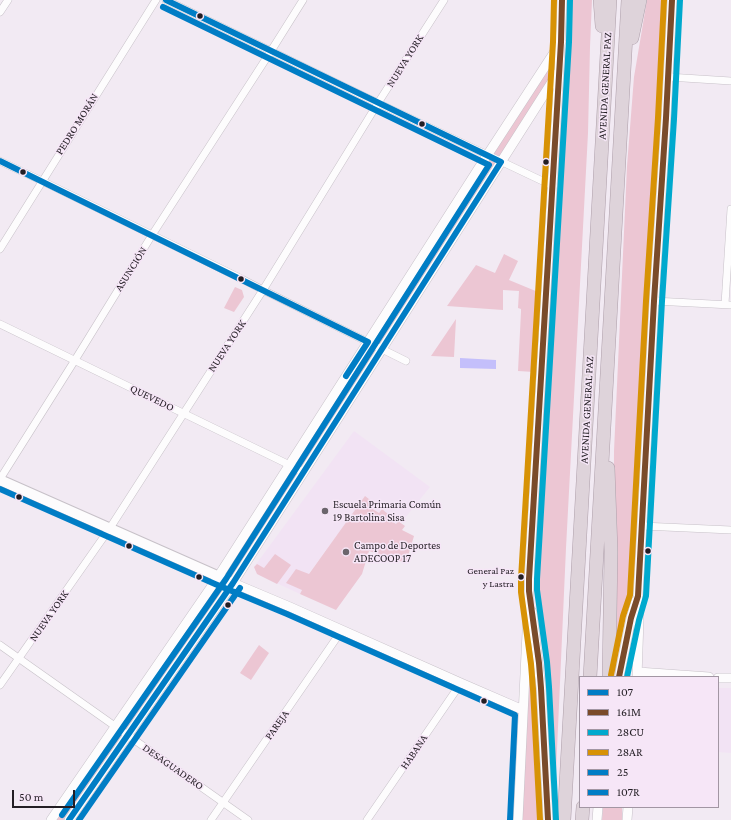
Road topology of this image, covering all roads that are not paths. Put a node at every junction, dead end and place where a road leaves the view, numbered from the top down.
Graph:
1 (8, 0) edge
2 (156, 0) edge
3 (166, 0) edge
4 (303, 0) edge
5 (444, 0) edge
6 (562, 0) edge
7 (600, 0) edge
8 (610, 0) edge
9 (628, 0) edge
10 (640, 0) edge
11 (672, 0) edge
12 (0, 12) edge
13 (561, 42) junction
14 (272, 51) junction
15 (559, 70) junction
16 (668, 77) junction
17 (731, 81) edge
18 (605, 83) junction
19 (623, 83) junction
20 (378, 103) junction
21 (488, 155) junction
22 (0, 161) edge
23 (501, 162) junction
24 (42, 181) junction
25 (553, 186) junction
26 (731, 209) edge
27 (152, 235) junction
28 (0, 249) edge
29 (263, 290) junction
30 (654, 301) junction
31 (728, 304) edge
32 (0, 324) edge
33 (368, 342) junction
34 (382, 349) junction
35 (75, 360) junction
36 (406, 361) dead end
37 (604, 410) junction
38 (183, 413) junction
39 (290, 465) junction
40 (304, 472) junction
41 (0, 480) edge
42 (642, 526) junction
43 (110, 528) junction
44 (731, 530) edge
45 (218, 577) junction
46 (232, 583) junction
47 (529, 591) junction
48 (638, 596) junction
49 (342, 630) junction
50 (0, 645) edge
51 (19, 659) junction
52 (637, 675) edge
53 (590, 676) edge
54 (609, 676) edge
55 (620, 676) edge
56 (673, 676) edge
57 (719, 678) edge
58 (731, 678) edge
59 (461, 683) junction
60 (0, 685) edge
61 (523, 710) junction
62 (116, 727) junction
63 (128, 736) junction
64 (223, 802) junction
65 (583, 808) edge
66 (598, 808) edge
67 (628, 808) edge
68 (51, 820) edge
69 (69, 820) edge
70 (211, 820) edge
71 (248, 820) edge
72 (367, 820) edge
73 (518, 820) edge
74 (548, 820) edge
75 (564, 820) edge
76 (582, 820) edge
77 (597, 820) edge
78 (627, 820) edge

1 - 12 street
2 - 24 street, PEDRO MORÁN
3 - 14 street
4 - 14 street, ASUNCIÓN
5 - 20 street, NUEVA YORK
6 - 13 street
7 - 18 highway
8 - 18 highway, AVENIDA GENERAL PAZ
9 - 19 highway, AVENIDA GENERAL PAZ
10 - 19 highway
11 - 16 street
13 - 15 street
13 - 21 street
14 - 20 street
14 - 27 street, ASUNCIÓN
15 - 23 street
15 - 25 street
16 - 17 street
16 - 30 street
18 - 75 highway, AVENIDA GENERAL PAZ
19 - 37 highway, AVENIDA GENERAL PAZ
20 - 21 street
20 - 29 street, NUEVA YORK
21 - 23 street
21 - 33 street
22 - 24 street
23 - 25 street
23 - 34 street
24 - 27 street
24 - 28 street, PEDRO MORÁN
25 - 47 street
26 - 31 street
27 - 29 street
27 - 35 street, ASUNCIÓN
29 - 33 street
29 - 38 street, NUEVA YORK
30 - 31 street
30 - 42 street
32 - 35 street, QUEVEDO
33 - 34 street
33 - 39 street
34 - 36 street
34 - 40 street
35 - 38 street, QUEVEDO
35 - 41 street, ASUNCIÓN
37 - 53 highway, AVENIDA GENERAL PAZ
37 - 54 highway
38 - 39 street, QUEVEDO
38 - 43 street, NUEVA YORK
39 - 40 street, QUEVEDO
39 - 45 street
40 - 46 street
41 - 43 main road
42 - 44 street
42 - 48 street
43 - 45 main road
43 - 51 street, NUEVA YORK
45 - 46 main road
45 - 62 street
46 - 49 street
46 - 63 street
47 - 61 street
47 - 74 street
48 - 52 street
48 - 55 street
49 - 59 street
49 - 64 street, PAREJA
50 - 51 street, DESAGUADERO
51 - 60 street, NUEVA YORK
51 - 62 street, DESAGUADERO
52 - 56 street
57 - 58 street
59 - 61 street
59 - 72 street, HABANA
61 - 73 street
62 - 63 street, DESAGUADERO
62 - 68 street
63 - 64 street, DESAGUADERO
63 - 69 street
64 - 70 street, PAREJA
64 - 71 street, DESAGUADERO
65 - 76 highway
66 - 77 street
67 - 78 street

